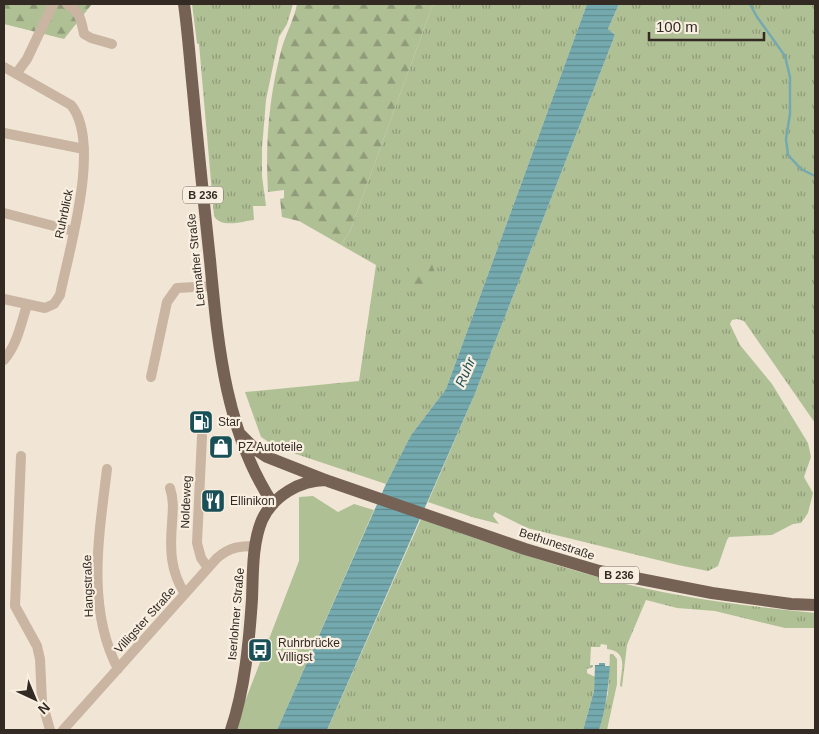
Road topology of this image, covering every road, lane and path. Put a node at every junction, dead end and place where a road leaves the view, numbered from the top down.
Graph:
1 (53, 4) edge
2 (67, 4) edge
3 (184, 4) edge
4 (112, 44) dead end
5 (4, 67) edge
6 (16, 74) junction
7 (4, 133) edge
8 (84, 149) junction
9 (4, 213) edge
10 (74, 231) junction
11 (212, 286) junction
12 (4, 299) edge
13 (27, 305) junction
14 (4, 360) edge
15 (152, 377) dead end
16 (241, 435) junction
17 (202, 436) dead end
18 (21, 456) dead end
19 (107, 469) dead end
20 (328, 480) junction
21 (170, 488) dead end
22 (273, 504) junction
23 (256, 546) junction
24 (208, 568) junction
25 (185, 594) junction
26 (815, 605) edge
27 (118, 669) junction
28 (50, 730) edge
29 (64, 730) edge
30 (231, 730) edge

1 - 6 street
2 - 4 street
3 - 11 main road, Letmather Straße / B 236
5 - 6 street, Ruhrblick
6 - 8 street, Ruhrblick
7 - 8 street
8 - 10 street, Ruhrblick
9 - 10 street
10 - 13 street, Ruhrblick
11 - 15 street
11 - 16 main road, Letmather Straße / B 236
12 - 13 street
13 - 14 street
16 - 20 main road, Bethunestraße / B 236
16 - 22 main road, Letmather Straße / B 236
17 - 24 street, Noldeweg
18 - 28 street
19 - 27 street, Hangstraße
20 - 22 main road, Bethunestraße / B 236
20 - 26 main road, Bethunestraße / B 236
21 - 25 street
22 - 23 main road, Iserlohner Straße
23 - 24 street, Villigster Straße
23 - 30 main road, Iserlohner Straße
24 - 25 street, Villigster Straße
25 - 27 street, Villigster Straße
27 - 29 street, Villigster Straße

